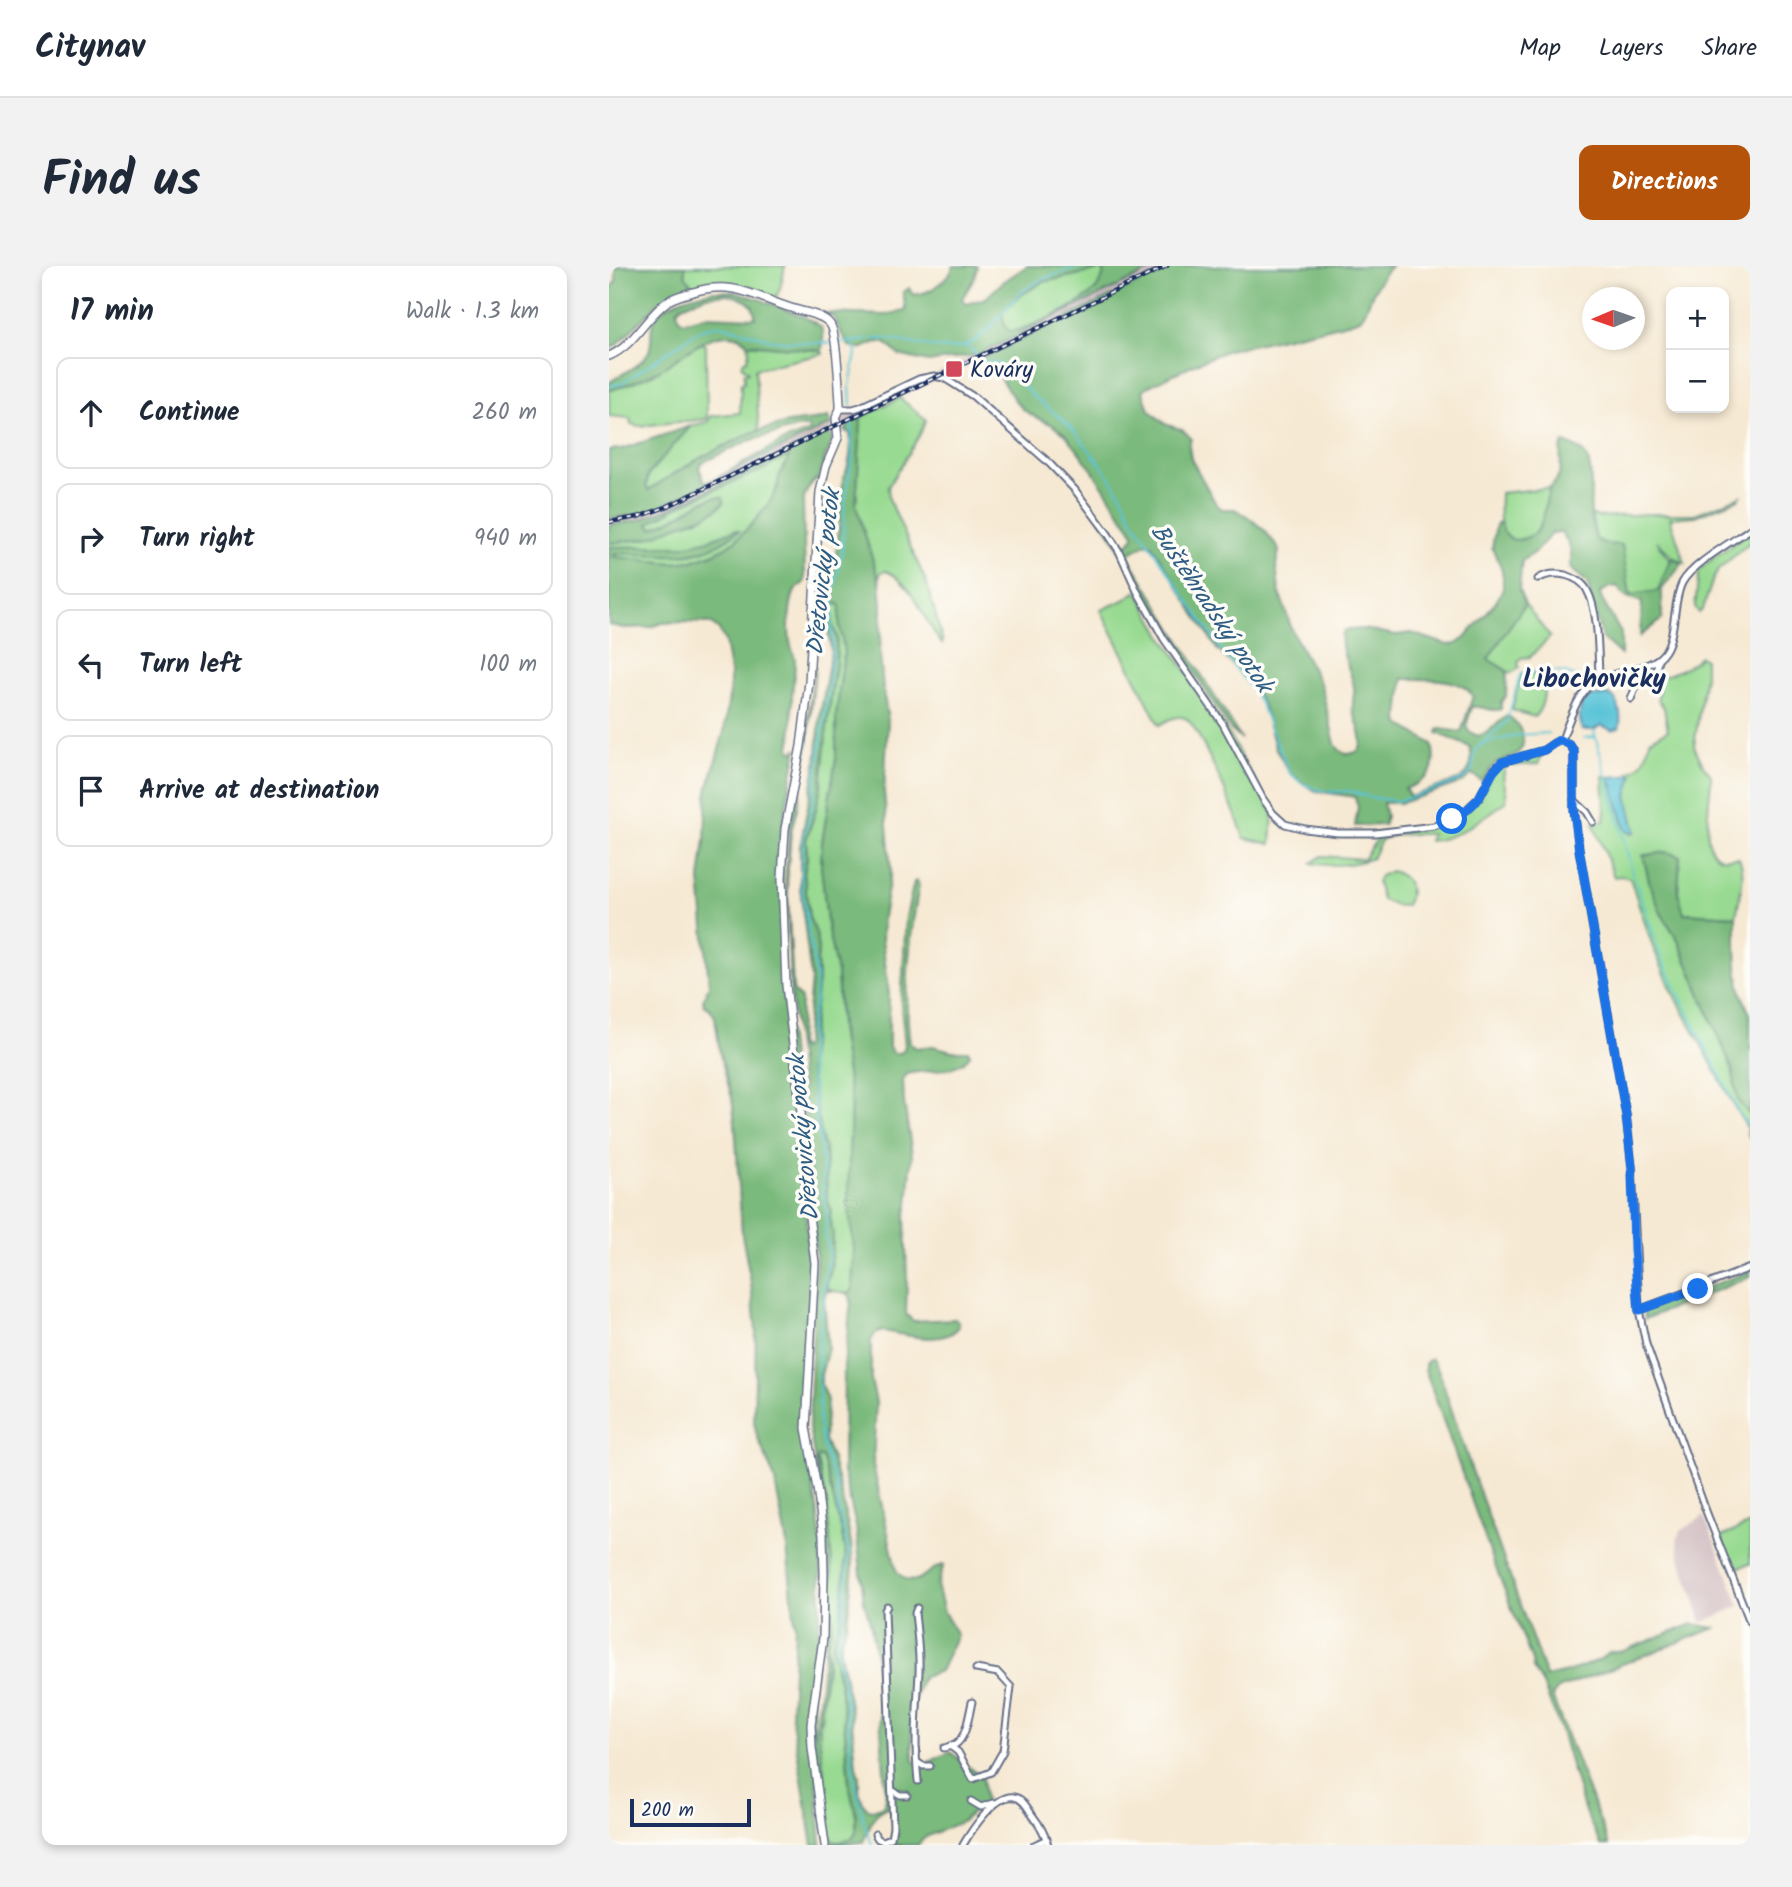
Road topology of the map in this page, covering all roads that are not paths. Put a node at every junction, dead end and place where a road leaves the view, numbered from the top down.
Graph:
1 (609, 356) edge
2 (840, 409) junction
3 (1750, 529) edge
4 (1538, 579) dead end
5 (1658, 659) junction
6 (1599, 678) junction
7 (1631, 699) dead end
8 (1562, 740) junction
9 (1574, 800) junction
10 (1593, 822) dead end
11 (1750, 1268) edge
12 (1639, 1310) junction
13 (887, 1606) dead end
14 (1747, 1606) edge
15 (917, 1608) dead end
16 (1750, 1622) edge
17 (976, 1669) dead end
18 (972, 1702) dead end
19 (915, 1759) junction
20 (930, 1766) dead end
21 (918, 1781) dead end
22 (892, 1790) junction
23 (907, 1795) dead end
24 (1003, 1799) junction
25 (971, 1801) dead end
26 (875, 1834) dead end
27 (1048, 1842) edge
28 (825, 1845) edge
29 (963, 1845) edge
30 (1034, 1845) edge

1 - 2 main road
2 - 8 street
2 - 28 main road
3 - 5 street
4 - 6 street
5 - 6 street
5 - 7 street
6 - 8 street
8 - 9 street
9 - 10 street
9 - 12 street
11 - 12 street
12 - 14 street
13 - 22 street
14 - 16 street
15 - 19 street
17 - 18 street
19 - 20 street
19 - 21 street
22 - 23 street
22 - 26 street
24 - 25 street
24 - 27 street
24 - 29 street
27 - 30 street

